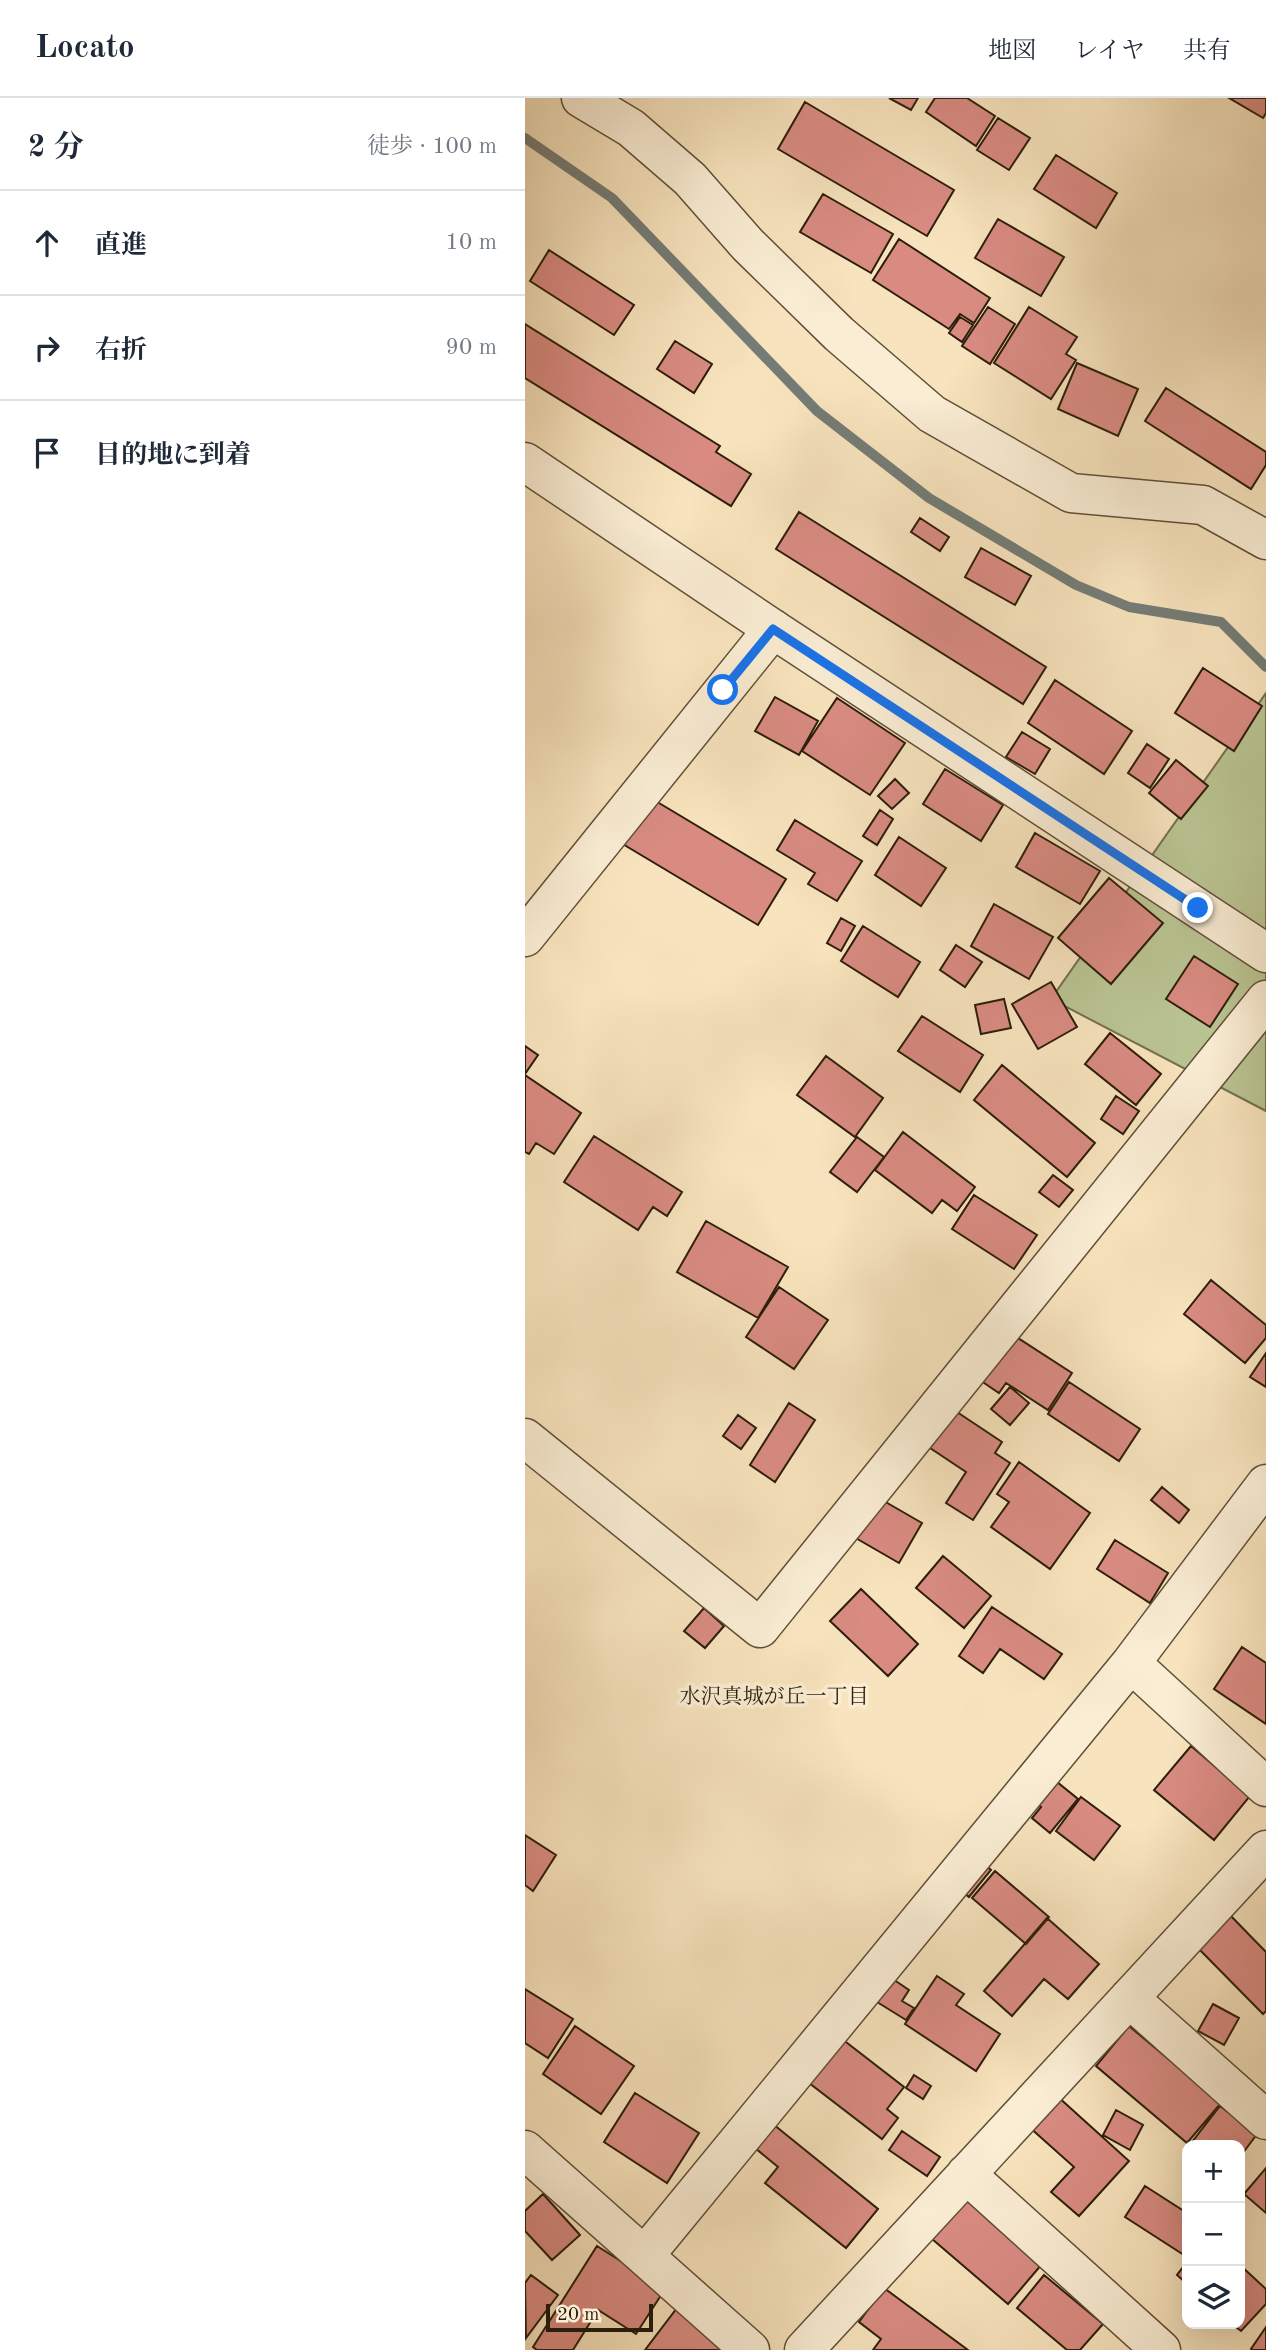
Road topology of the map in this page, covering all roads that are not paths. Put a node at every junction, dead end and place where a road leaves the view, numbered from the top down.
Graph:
1 (581, 98) edge
2 (525, 462) edge
3 (1266, 540) edge
4 (773, 629) junction
5 (525, 937) edge
6 (1266, 953) edge
7 (1266, 1000) edge
8 (525, 1438) edge
9 (1266, 1484) edge
10 (1131, 1663) junction
11 (1266, 1787) edge
12 (1266, 1850) edge
13 (1129, 1998) junction
14 (1266, 2120) edge
15 (525, 2150) edge
16 (966, 2174) junction
17 (645, 2255) junction
18 (750, 2350) edge
19 (804, 2350) edge
20 (1161, 2350) edge

1 - 3 street
2 - 4 street
4 - 5 street
4 - 6 street
7 - 8 street
9 - 10 street
10 - 11 street
10 - 17 street
12 - 13 street
13 - 14 street
13 - 16 street
15 - 17 street
16 - 19 street
16 - 20 street
17 - 18 street

